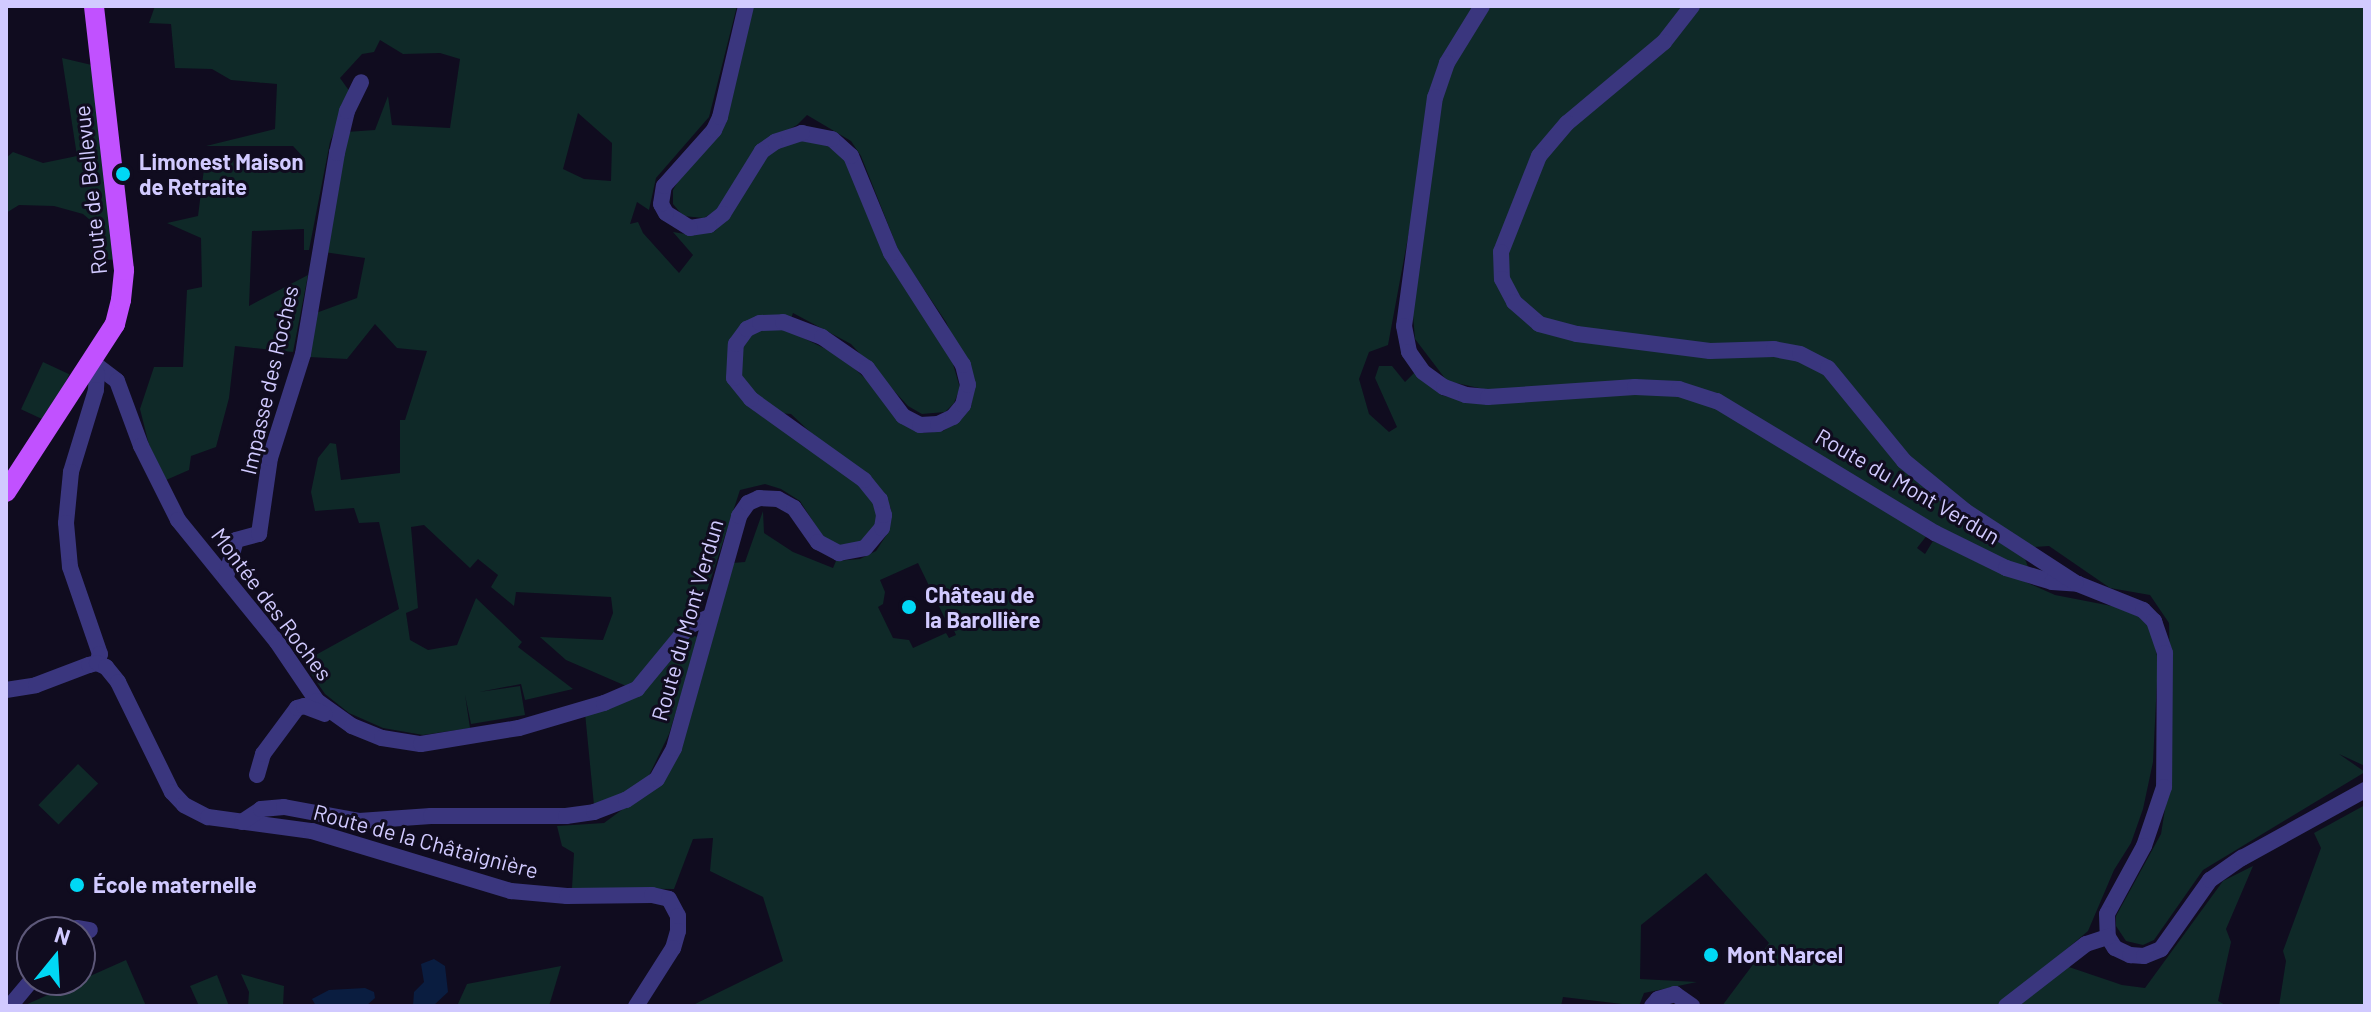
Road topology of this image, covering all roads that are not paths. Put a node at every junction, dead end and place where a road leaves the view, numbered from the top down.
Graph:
1 (94, 6) edge
2 (746, 6) edge
3 (1482, 6) edge
4 (1692, 6) edge
5 (361, 82) dead end
6 (92, 362) junction
7 (6, 492) edge
8 (226, 577) junction
9 (2078, 584) junction
10 (709, 617) junction
11 (97, 663) junction
12 (6, 690) edge
13 (330, 711) junction
14 (257, 775) dead end
15 (2365, 790) edge
16 (242, 822) junction
17 (2108, 937) junction
18 (636, 1006) edge
19 (1652, 1006) edge
20 (1692, 1006) edge
21 (2006, 1006) edge

1 - 6 main road, Route de Bellevue
2 - 10 street, Route du Mont Verdun
3 - 9 street, Route du Mont Verdun
4 - 9 street
5 - 8 street, Impasse des Roches
6 - 7 main road, Route de Bellevue
6 - 8 street, Montée des Roches
6 - 11 street
8 - 13 street, Montée des Roches
9 - 17 street, Route du Mont Verdun
10 - 13 street, Montée des Roches
10 - 16 street, Route du Mont Verdun
11 - 12 street
11 - 16 street
13 - 14 street
15 - 17 street
16 - 18 street, Route de la Châtaignière
17 - 21 street
19 - 20 street

